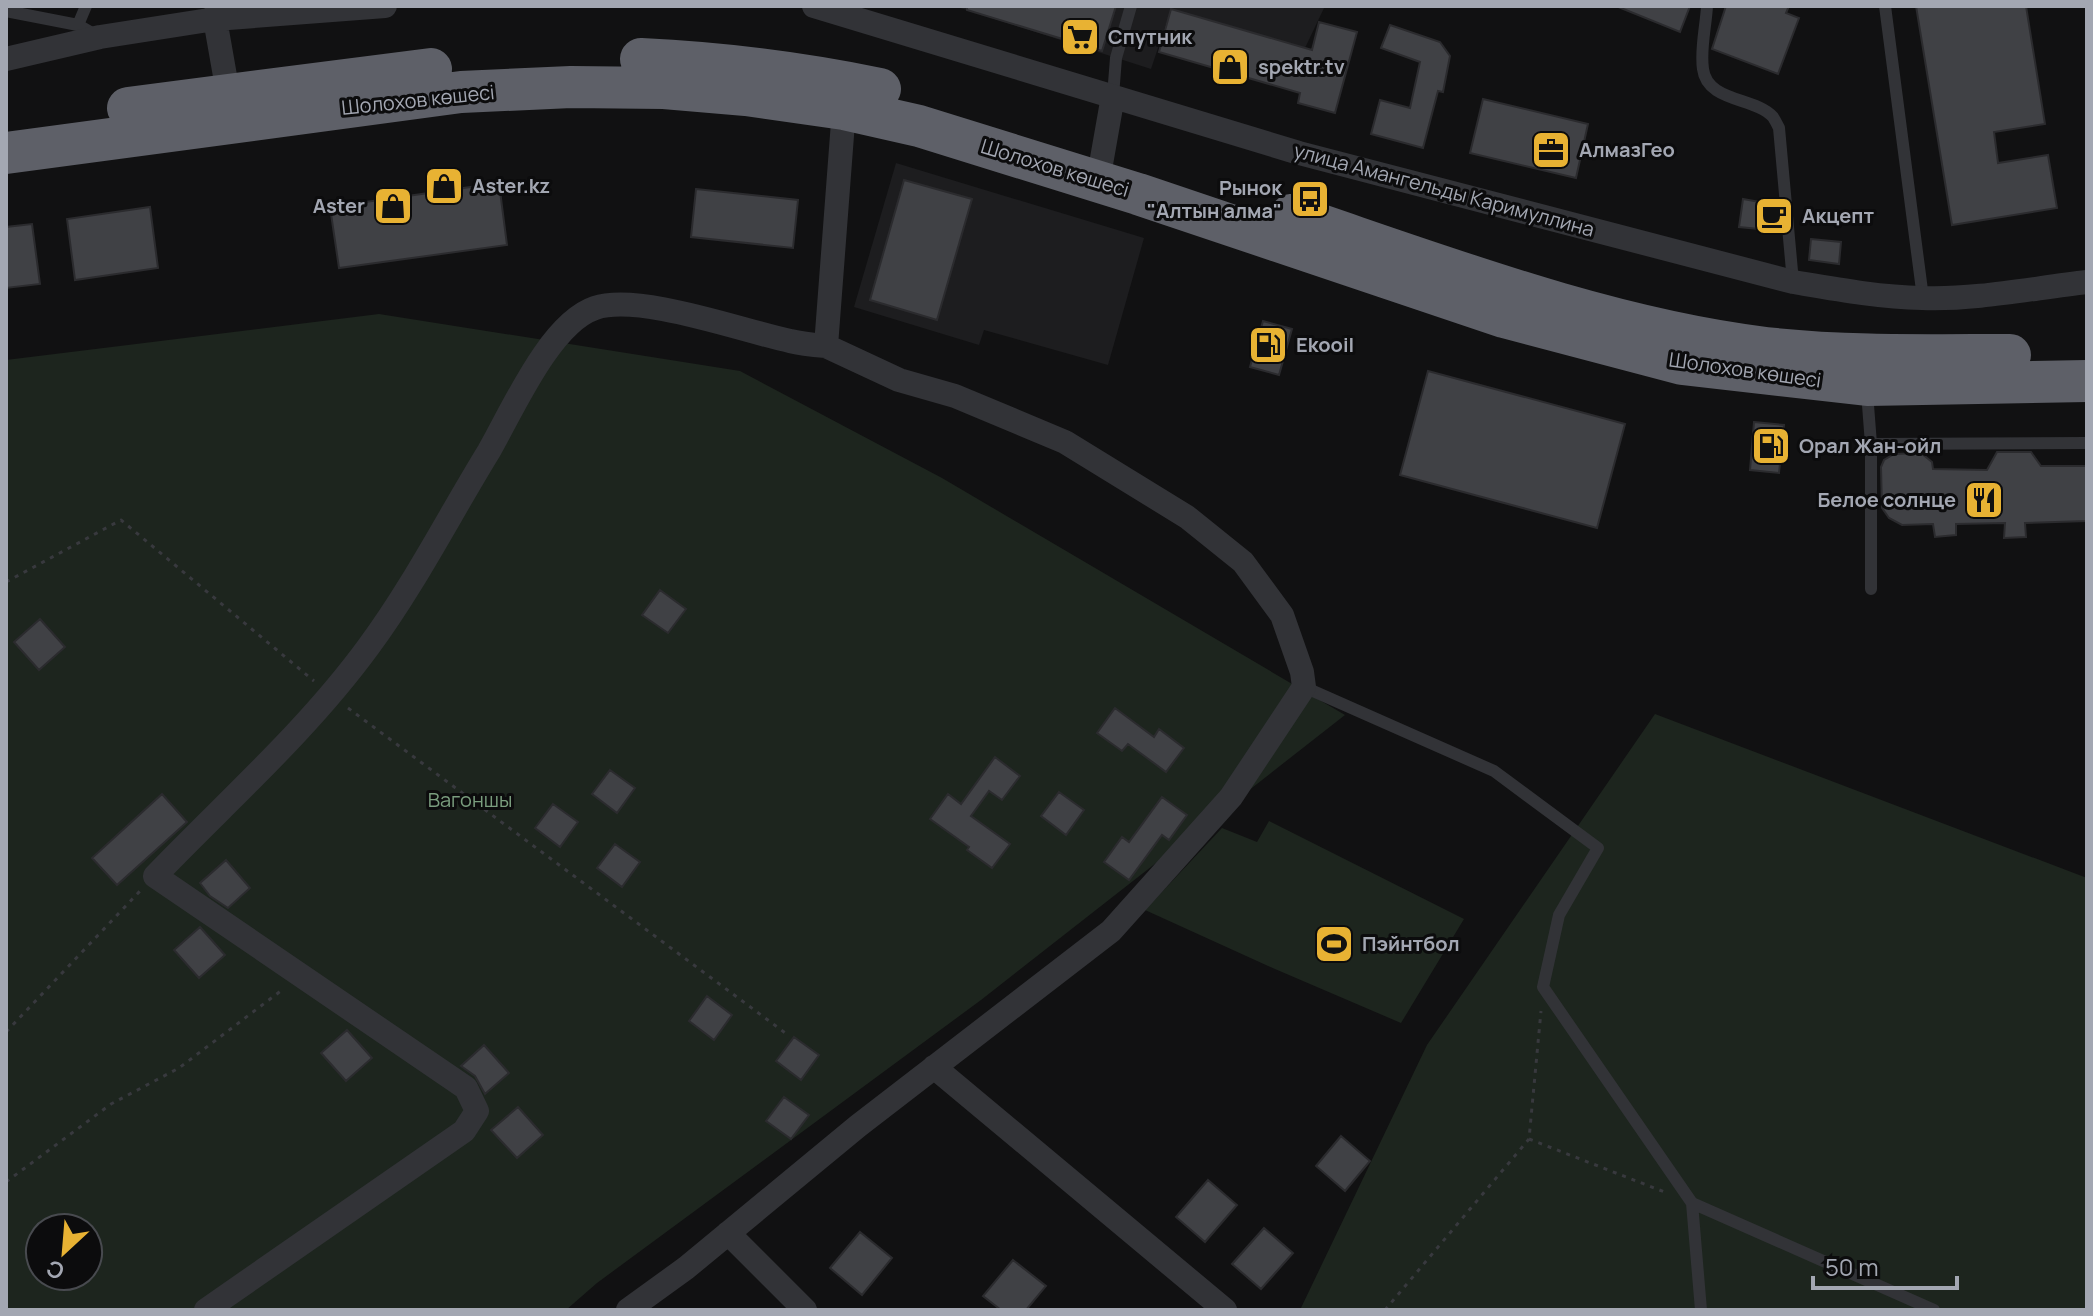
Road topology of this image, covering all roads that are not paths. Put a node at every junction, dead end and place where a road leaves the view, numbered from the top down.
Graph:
1 (86, 6) edge
2 (385, 6) edge
3 (814, 6) edge
4 (1131, 6) edge
5 (1707, 6) edge
6 (1885, 6) edge
7 (6, 11) edge
8 (216, 13) edge
9 (89, 31) junction
10 (6, 59) edge
11 (1113, 96) junction
12 (229, 108) junction
13 (844, 109) junction
14 (6, 126) edge
15 (6, 153) edge
16 (1100, 167) junction
17 (1793, 282) junction
18 (2087, 282) edge
19 (1923, 298) junction
20 (826, 346) junction
21 (2087, 355) edge
22 (2087, 381) edge
23 (1867, 385) junction
24 (2087, 443) edge
25 (1871, 444) junction
26 (1871, 589) dead end
27 (1304, 687) junction
28 (934, 1067) junction
29 (1692, 1203) junction
30 (728, 1233) junction
31 (206, 1310) edge
32 (628, 1310) edge
33 (805, 1310) edge
34 (1225, 1310) edge
35 (1701, 1310) edge
36 (1934, 1310) edge

1 - 9 lane
2 - 8 street
3 - 11 street, улица Амангельды Каримуллина
4 - 11 lane
5 - 17 lane
6 - 19 lane
7 - 9 lane
8 - 9 street
8 - 12 street
9 - 10 street
11 - 16 street
11 - 17 street, улица Амангельды Каримуллина
12 - 13 highway, Шолохов көшесі
12 - 14 highway, Шолохов көшесі
12 - 15 highway, Шолохов көшесі
12 - 16 highway, Шолохов көшесі
13 - 16 highway, Шолохов көшесі
13 - 20 street
16 - 21 highway, Шолохов көшесі
16 - 23 highway, Шолохов көшесі
17 - 19 street, улица Амангельды Каримуллина
18 - 19 street, улица Амангельды Каримуллина
20 - 27 street
20 - 31 street
22 - 23 highway, Шолохов көшесі
23 - 25 lane
24 - 25 lane
25 - 26 lane
27 - 28 street
27 - 29 lane
28 - 30 street
28 - 34 street
29 - 35 lane
29 - 36 lane
30 - 32 street
30 - 33 street

